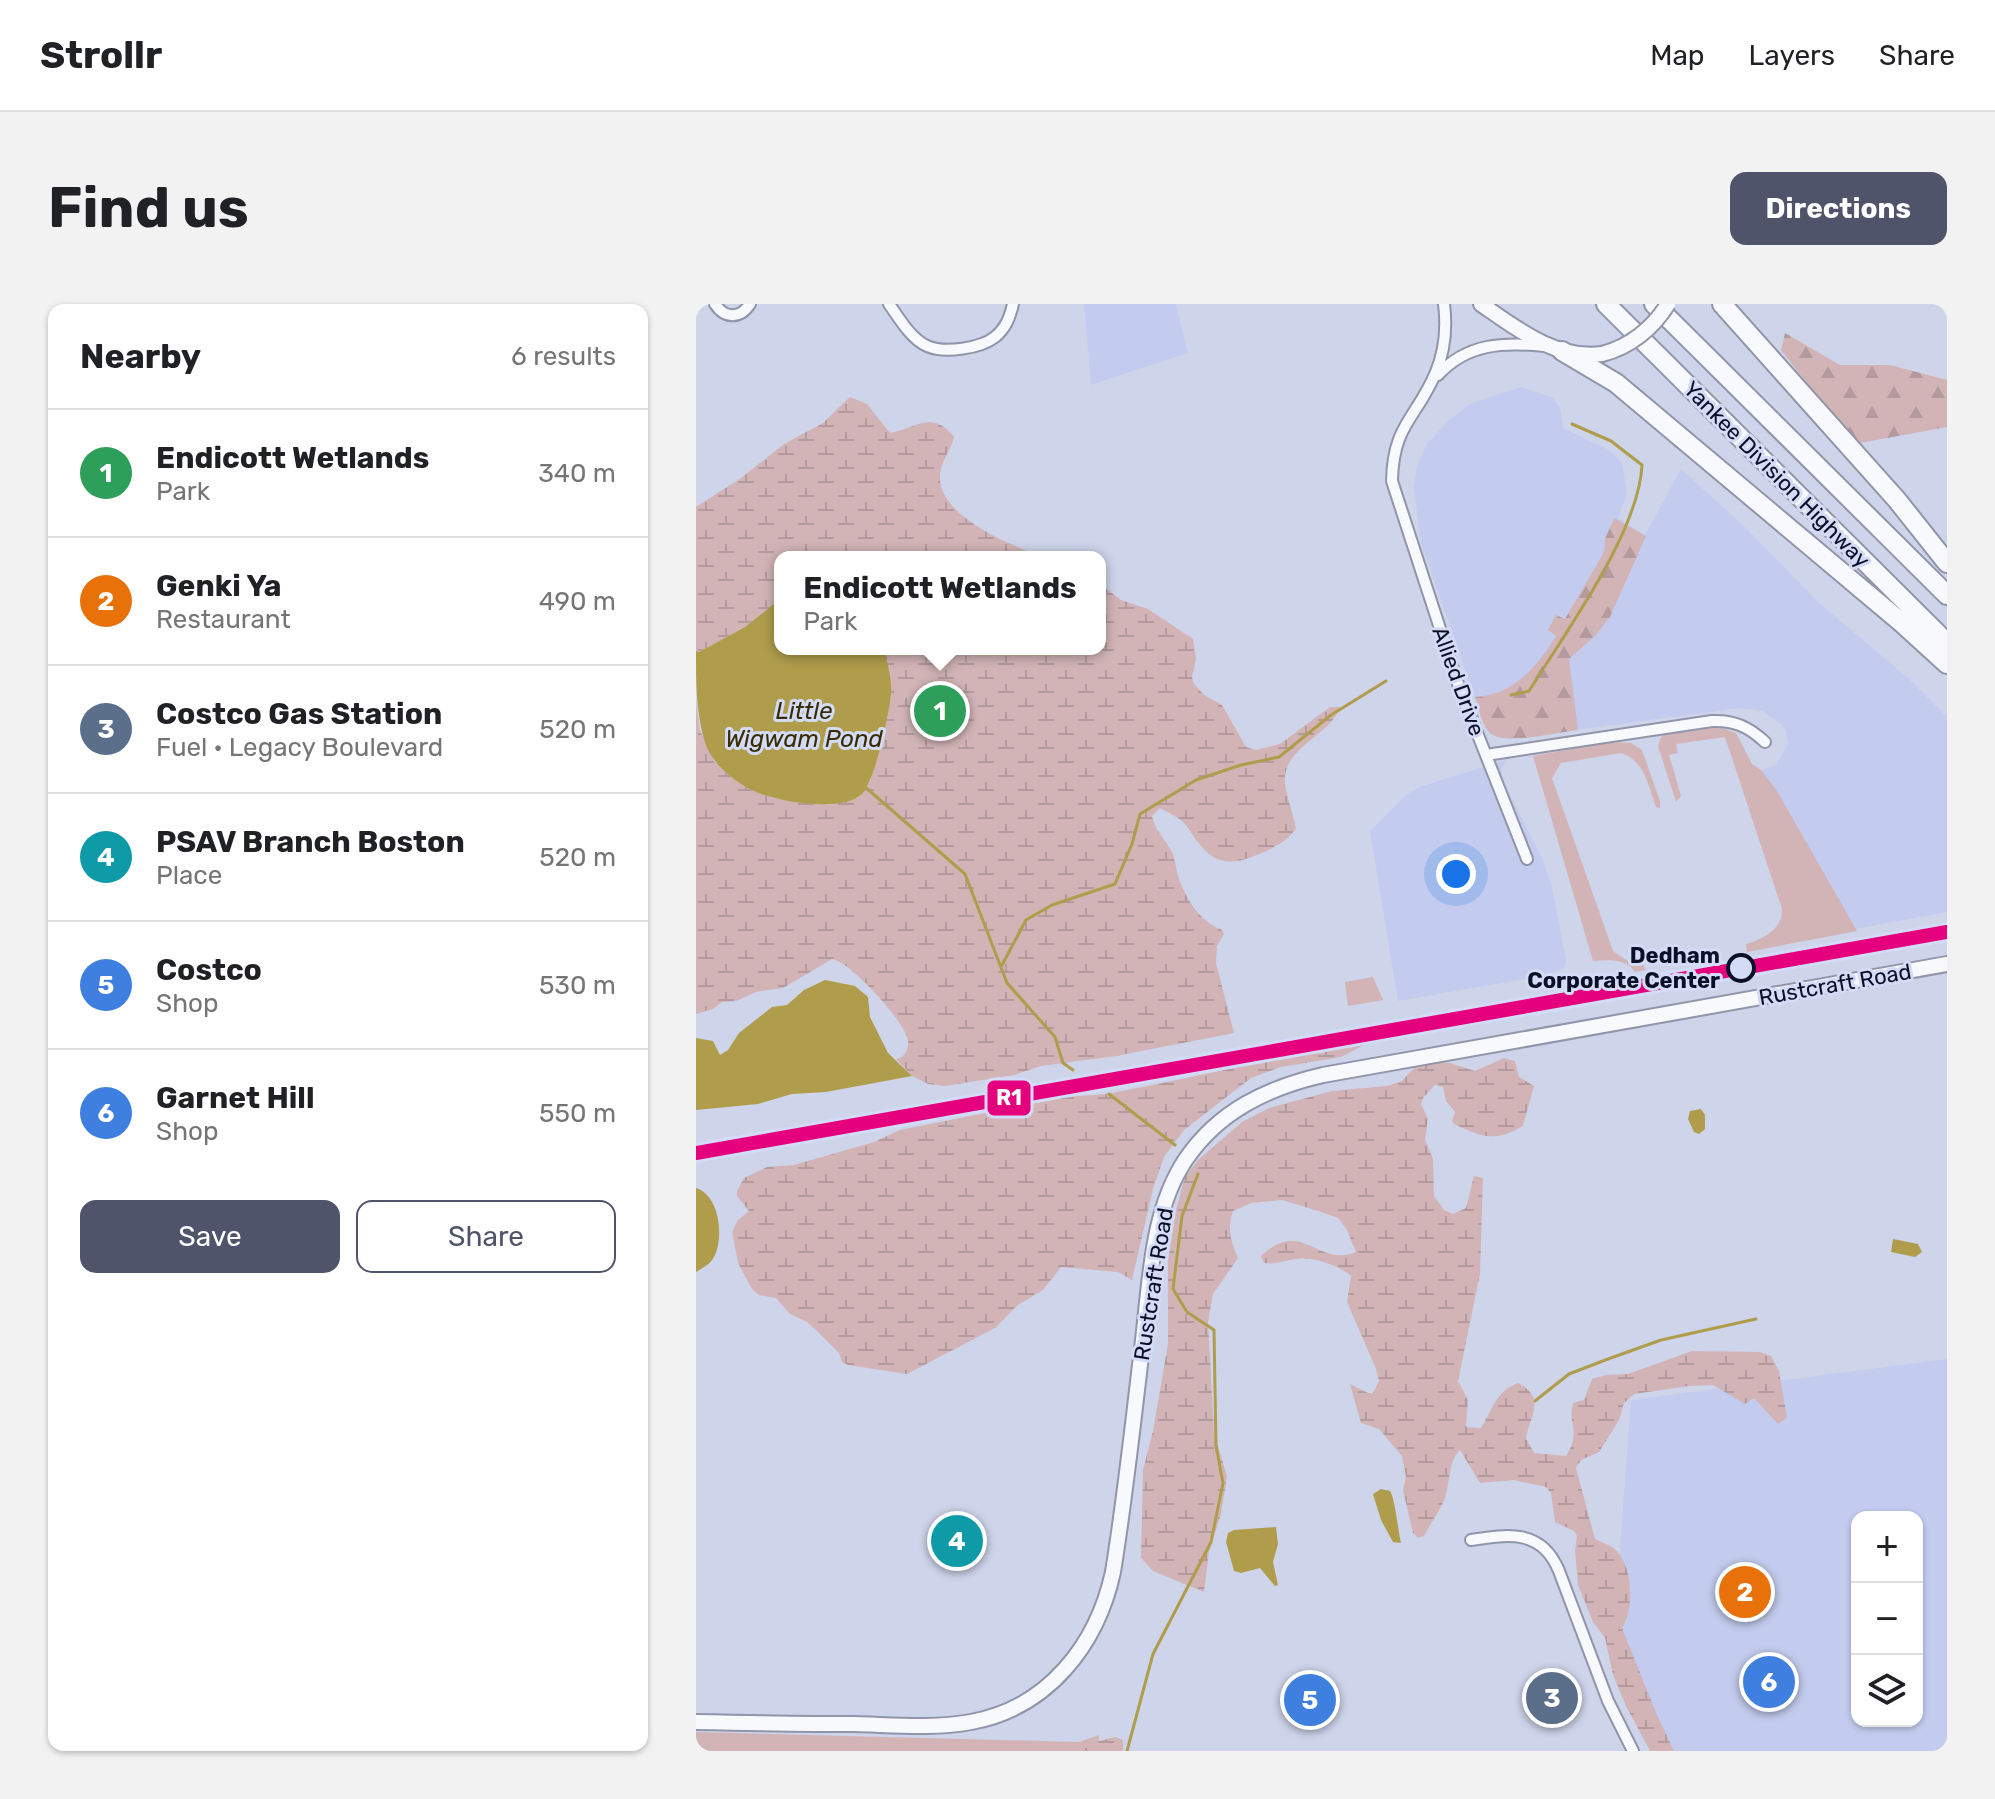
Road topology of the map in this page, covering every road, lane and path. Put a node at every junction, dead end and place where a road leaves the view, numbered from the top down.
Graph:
1 (715, 304) edge
2 (750, 304) edge
3 (889, 304) edge
4 (1013, 304) edge
5 (1444, 304) edge
6 (1481, 304) edge
7 (1606, 304) edge
8 (1654, 304) edge
9 (1668, 304) edge
10 (1722, 304) edge
11 (1556, 349) junction
12 (1431, 383) junction
13 (1947, 563) edge
14 (1947, 595) edge
15 (1947, 643) edge
16 (1947, 664) edge
17 (1765, 742) dead end
18 (1486, 755) junction
19 (1527, 859) dead end
20 (1947, 964) edge
21 (1471, 1540) dead end
22 (696, 1722) edge
23 (1633, 1751) edge

1 - 2 street
3 - 4 street
5 - 12 street, Allied Drive
6 - 11 main road
7 - 15 highway, Yankee Division Highway
8 - 14 highway, Yankee Division Highway
9 - 11 main road, bridge
10 - 13 highway
11 - 12 street, Allied Drive
11 - 16 highway
12 - 18 street, Allied Drive
17 - 18 street, Allied Drive
18 - 19 street
20 - 22 main road, Rustcraft Road
21 - 23 street

